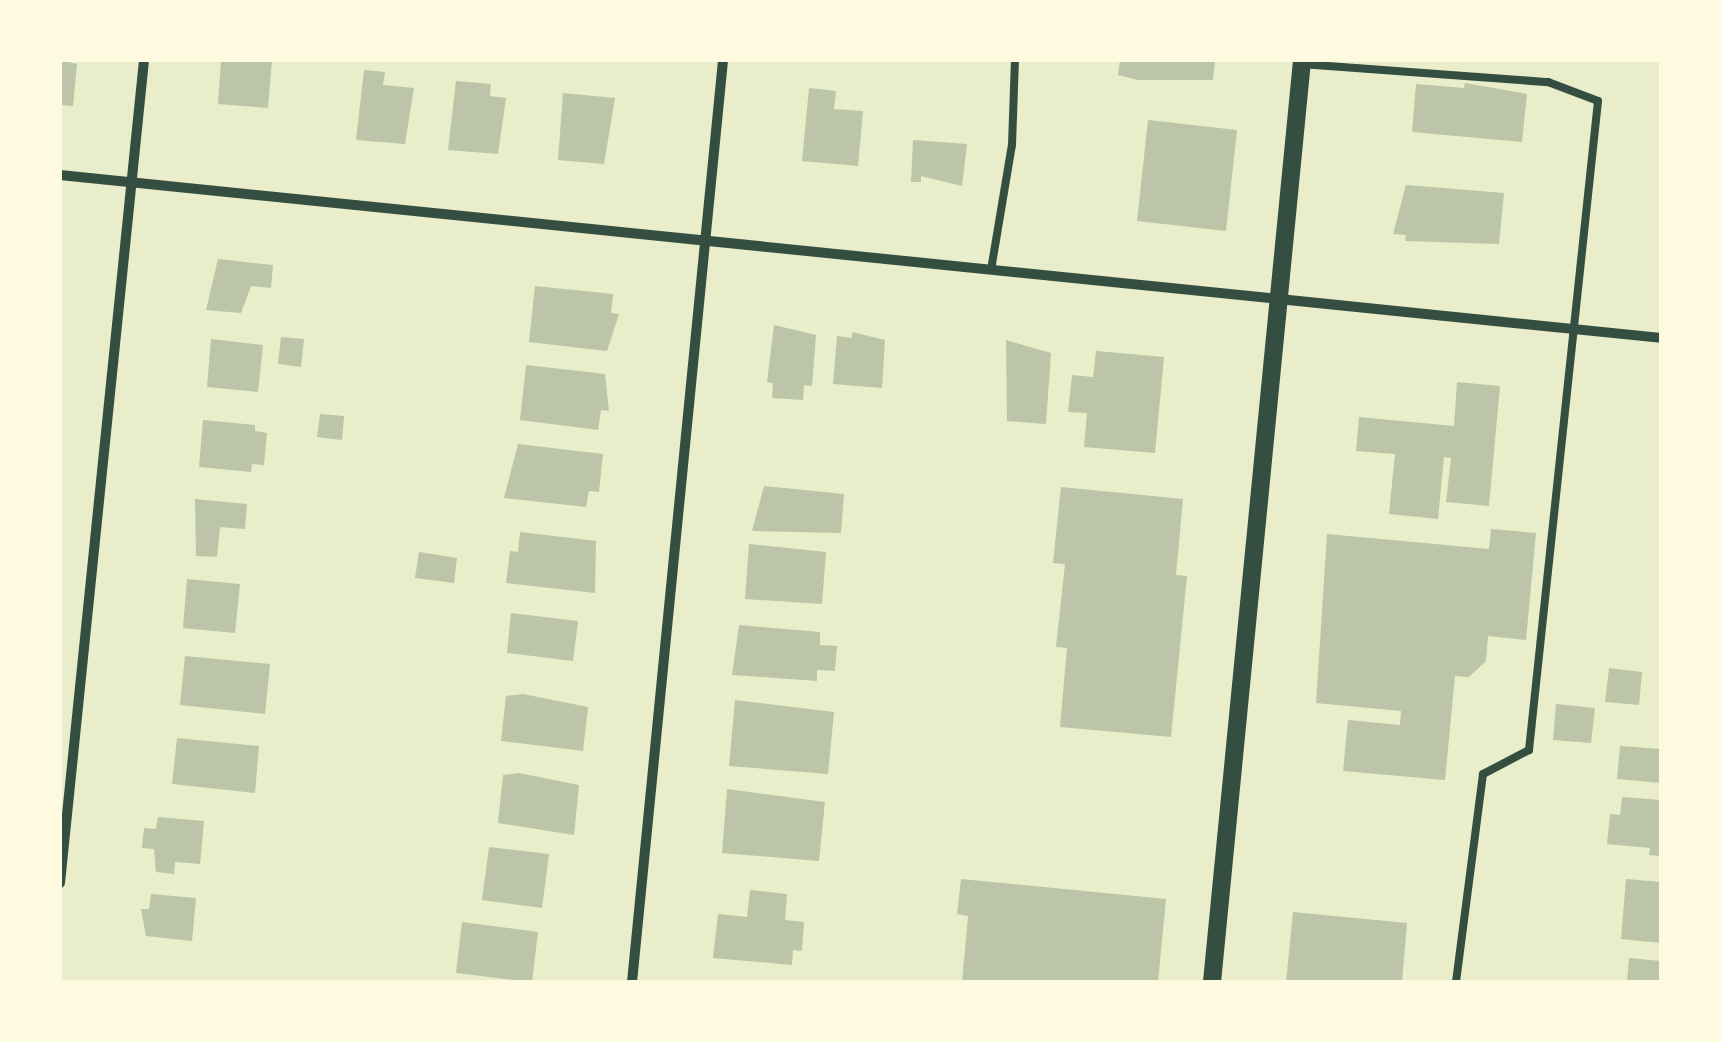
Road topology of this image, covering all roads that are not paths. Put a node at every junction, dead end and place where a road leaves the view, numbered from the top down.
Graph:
1 (144, 60) edge
2 (723, 60) edge
3 (1015, 60) edge
4 (1302, 62) edge
5 (60, 174) edge
6 (134, 182) junction
7 (704, 241) junction
8 (991, 270) junction
9 (1276, 298) junction
10 (1575, 330) junction
11 (1661, 338) edge
12 (60, 883) edge
13 (632, 982) edge
14 (1212, 982) edge
15 (1456, 982) edge

1 - 6 street
2 - 7 street
3 - 8 lane
4 - 9 street
4 - 10 lane
5 - 6 street
6 - 7 street
6 - 12 street
7 - 8 street
7 - 13 street
8 - 9 street
9 - 10 street
9 - 14 street
10 - 11 street
10 - 15 lane

